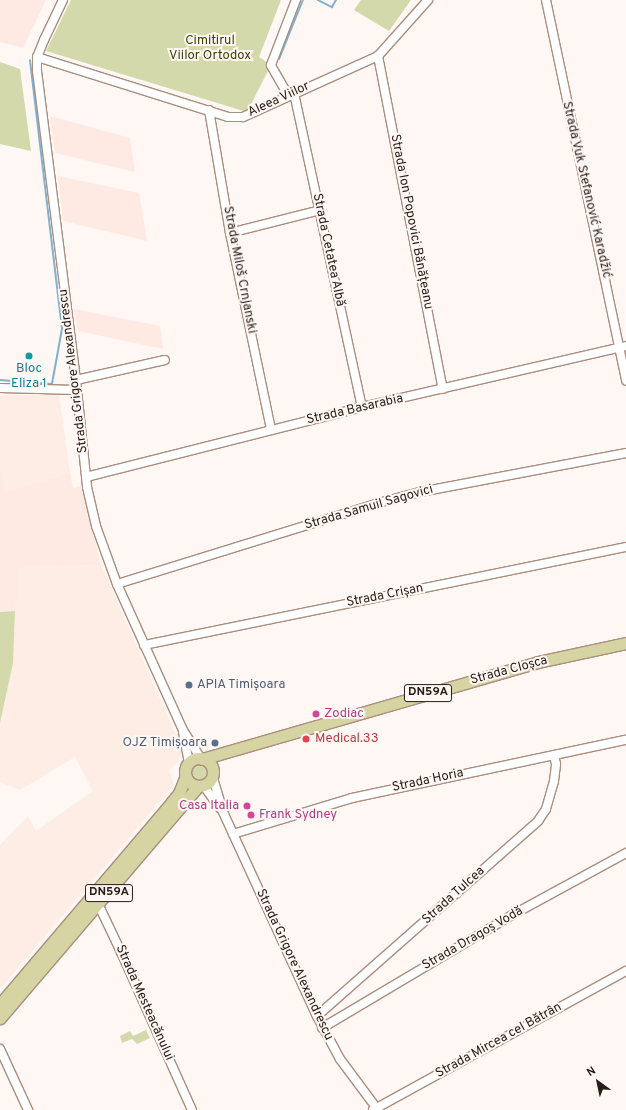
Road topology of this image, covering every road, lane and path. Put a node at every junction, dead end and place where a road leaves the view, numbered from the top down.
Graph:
1 (63, 0) edge
2 (296, 0) edge
3 (428, 0) edge
4 (546, 0) edge
5 (378, 56) junction
6 (37, 57) junction
7 (291, 94) junction
8 (209, 110) junction
9 (320, 210) junction
10 (230, 233) junction
11 (623, 347) edge
12 (165, 360) dead end
13 (76, 380) junction
14 (626, 381) edge
15 (0, 388) edge
16 (443, 389) junction
17 (77, 390) junction
18 (362, 407) junction
19 (271, 430) junction
20 (626, 453) edge
21 (86, 477) junction
22 (626, 547) edge
23 (117, 584) junction
24 (626, 643) edge
25 (144, 645) junction
26 (183, 730) junction
27 (626, 740) edge
28 (232, 752) junction
29 (554, 755) junction
30 (202, 759) junction
31 (189, 762) junction
32 (212, 773) junction
33 (186, 776) junction
34 (201, 785) junction
35 (223, 812) junction
36 (233, 834) junction
37 (626, 853) edge
38 (94, 902) junction
39 (626, 971) edge
40 (0, 1004) edge
41 (317, 1016) junction
42 (0, 1018) edge
43 (322, 1028) junction
44 (0, 1049) edge
45 (376, 1109) edge
46 (28, 1110) edge
47 (192, 1110) edge

1 - 6 street, Strada Grigore Alexandrescu
2 - 7 street, Strada Cetatea Albă
3 - 5 street, Aleea Viilor
4 - 11 street, Strada Vuk Stefanović Karadžić
5 - 7 street, Aleea Viilor
5 - 16 street, Strada Ion Popovici Bănățeanu
6 - 8 street, Aleea Viilor
6 - 13 street, Strada Grigore Alexandrescu
7 - 8 street, Aleea Viilor
7 - 9 street, Strada Cetatea Albă
8 - 10 street, Strada Miloš Crnjanski
9 - 10 street
9 - 18 street, Strada Cetatea Albă
10 - 19 street, Strada Miloš Crnjanski
11 - 14 street, Strada Vuk Stefanović Karadžić
11 - 16 street, Strada Basarabia
12 - 13 street
13 - 17 street, Strada Grigore Alexandrescu
15 - 17 street
16 - 18 street, Strada Basarabia
17 - 21 street, Strada Grigore Alexandrescu
18 - 19 street, Strada Basarabia
19 - 21 street, Strada Basarabia
20 - 23 street, Strada Samuil Sagovici
21 - 23 street, Strada Grigore Alexandrescu
22 - 25 street, Strada Crișan
23 - 25 street, Strada Grigore Alexandrescu
24 - 28 main road, Strada Cloșca / DN59A
25 - 26 street, Strada Grigore Alexandrescu
26 - 30 street, Strada Grigore Alexandrescu
26 - 31 street, Strada Grigore Alexandrescu
27 - 29 street, Strada Horia
28 - 30 main road, Strada Cloșca / DN59A
28 - 32 main road, Strada Cloșca / DN59A
29 - 36 street, Strada Horia
29 - 41 street, Strada Tulcea
30 - 31 main road, DN59A
30 - 32 main road
31 - 33 main road, DN59A
32 - 34 main road, DN59A
32 - 35 street, Strada Grigore Alexandrescu
33 - 34 main road
33 - 38 main road, DN59A
34 - 35 street, Strada Grigore Alexandrescu
34 - 38 main road, DN59A
35 - 36 street, Strada Grigore Alexandrescu
36 - 41 street, Strada Grigore Alexandrescu
37 - 43 street, Strada Dragoș Vodă
38 - 40 main road, DN59A
38 - 42 main road, DN59A
38 - 47 street, Strada Mesteacănului
39 - 45 street, Strada Mircea cel Bătrân
41 - 43 street, Strada Grigore Alexandrescu
43 - 45 street, Strada Grigore Alexandrescu
44 - 46 street

